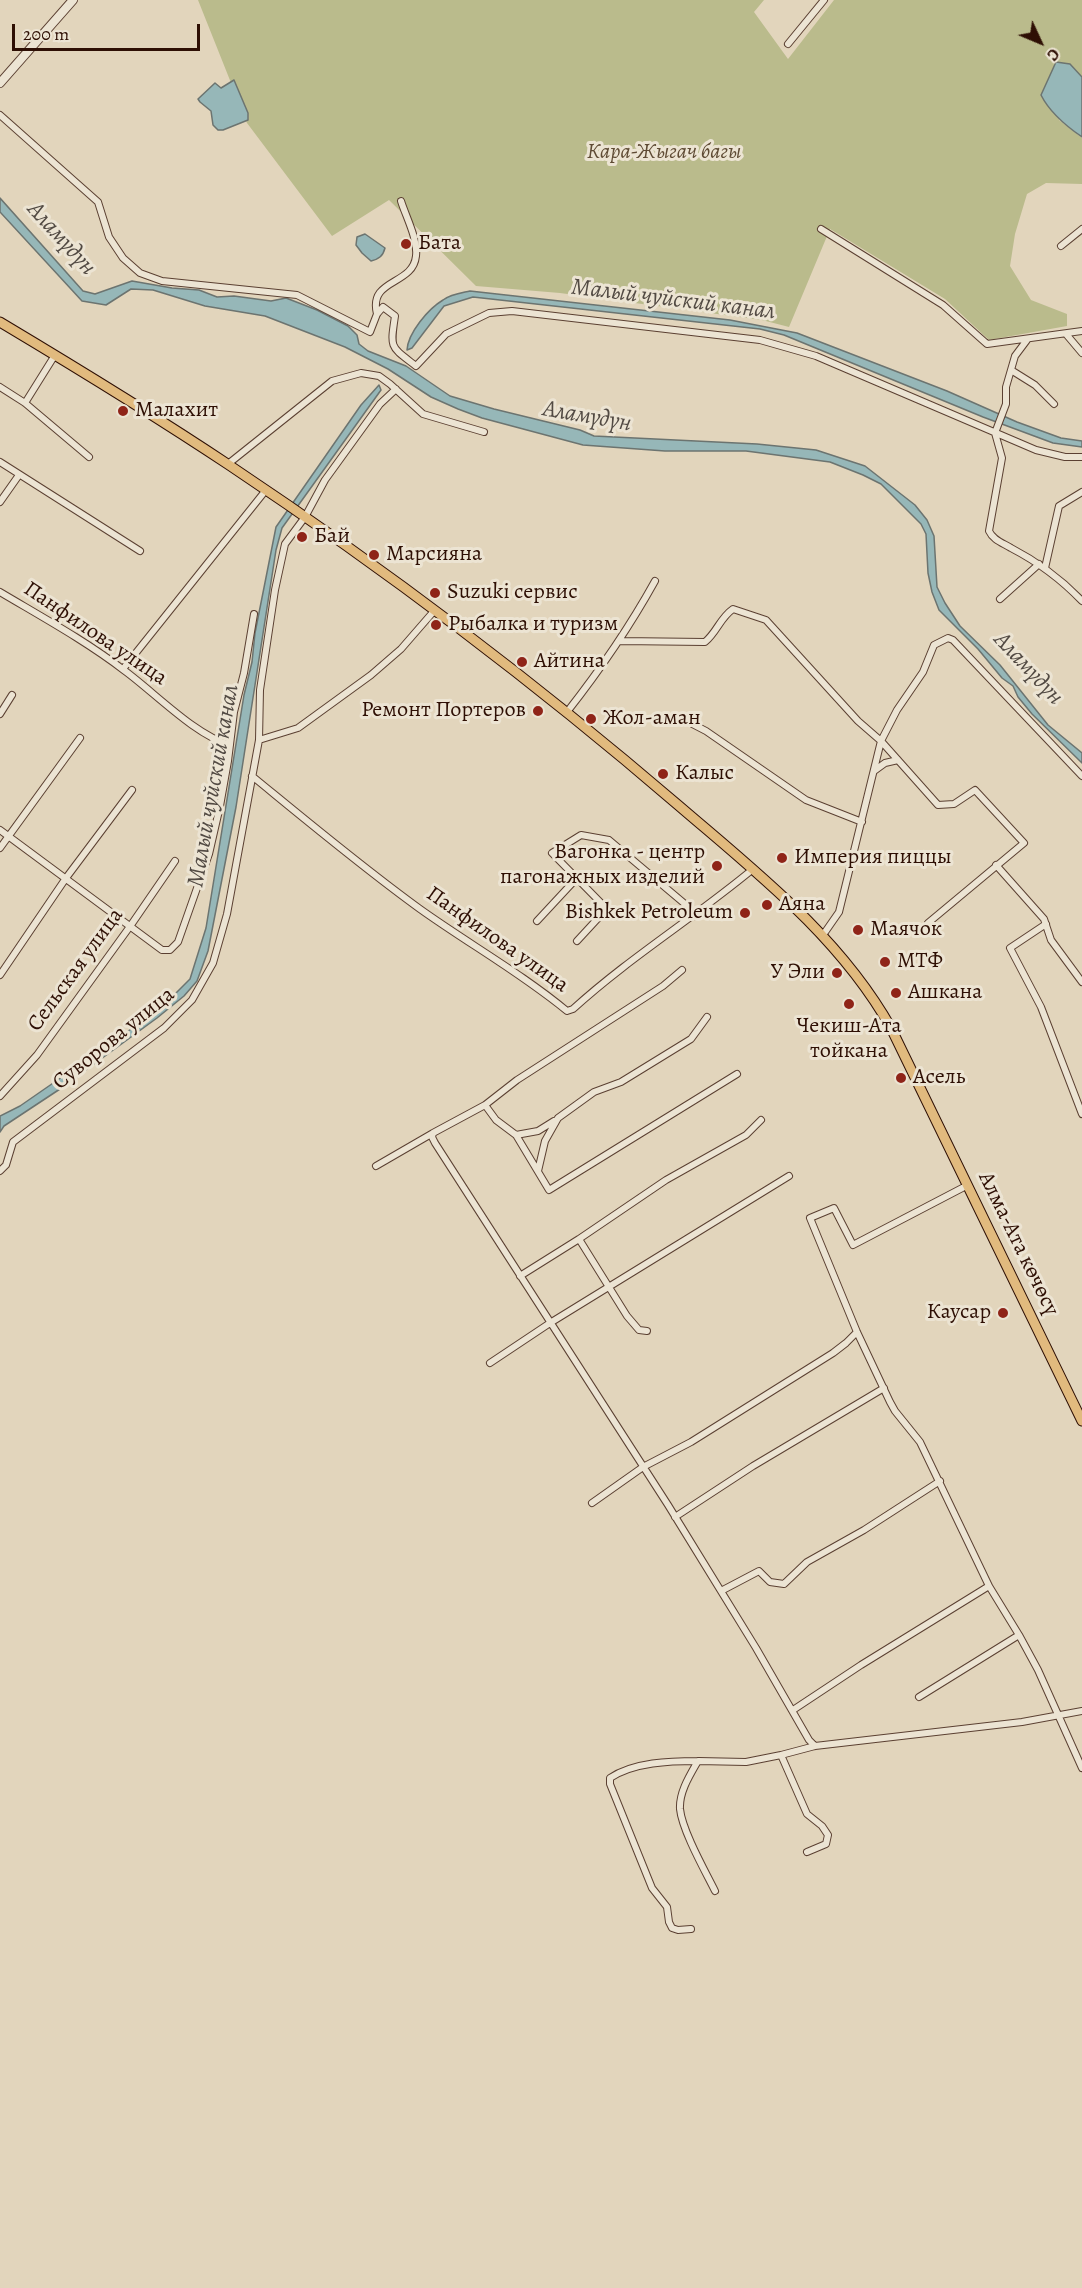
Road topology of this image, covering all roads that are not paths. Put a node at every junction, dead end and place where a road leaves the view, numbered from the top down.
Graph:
1 (73, 0) edge
2 (824, 0) edge
3 (788, 44) dead end
4 (0, 83) edge
5 (0, 116) edge
6 (401, 201) dead end
7 (821, 229) dead end
8 (1082, 229) edge
9 (1061, 246) dead end
10 (377, 314) junction
11 (0, 322) edge
12 (1082, 332) edge
13 (1066, 334) junction
14 (1027, 340) junction
15 (1082, 353) edge
16 (55, 355) junction
17 (1011, 370) junction
18 (0, 387) edge
19 (396, 389) junction
20 (25, 403) junction
21 (1054, 404) dead end
22 (997, 430) junction
23 (484, 432) dead end
24 (89, 456) dead end
25 (1082, 457) edge
26 (0, 462) edge
27 (228, 464) junction
28 (19, 475) junction
29 (266, 490) junction
30 (1082, 492) edge
31 (0, 502) edge
32 (305, 517) junction
33 (140, 551) dead end
34 (1042, 566) junction
35 (655, 581) dead end
36 (0, 592) edge
37 (1000, 598) dead end
38 (1082, 601) edge
39 (434, 611) junction
40 (254, 614) dead end
41 (620, 641) junction
42 (123, 669) junction
43 (12, 695) dead end
44 (567, 712) junction
45 (0, 714) edge
46 (677, 716) dead end
47 (81, 738) dead end
48 (259, 740) junction
49 (881, 741) junction
50 (230, 745) junction
51 (898, 760) junction
52 (873, 771) junction
53 (252, 776) junction
54 (1082, 776) edge
55 (132, 790) dead end
56 (862, 822) junction
57 (0, 830) edge
58 (8, 837) junction
59 (0, 848) edge
60 (175, 861) dead end
61 (996, 865) junction
62 (753, 869) junction
63 (66, 878) junction
64 (576, 879) junction
65 (694, 916) junction
66 (537, 921) dead end
67 (928, 923) dead end
68 (1046, 924) junction
69 (131, 926) junction
70 (823, 935) junction
71 (577, 941) dead end
72 (682, 970) dead end
73 (0, 975) edge
74 (1082, 982) edge
75 (707, 1017) dead end
76 (737, 1074) dead end
77 (0, 1096) edge
78 (484, 1105) junction
79 (1082, 1114) edge
80 (558, 1118) junction
81 (761, 1120) dead end
82 (433, 1133) junction
83 (516, 1135) junction
84 (376, 1166) dead end
85 (0, 1171) edge
86 (538, 1172) junction
87 (789, 1176) dead end
88 (968, 1185) junction
89 (579, 1239) junction
90 (520, 1276) junction
91 (609, 1287) junction
92 (550, 1323) junction
93 (647, 1331) dead end
94 (857, 1332) junction
95 (490, 1363) dead end
96 (884, 1388) junction
97 (1082, 1421) edge
98 (643, 1467) junction
99 (940, 1482) junction
100 (592, 1503) dead end
101 (675, 1517) junction
102 (989, 1586) junction
103 (721, 1591) junction
104 (1019, 1635) junction
105 (919, 1697) dead end
106 (793, 1710) junction
107 (1082, 1711) edge
108 (1059, 1715) junction
109 (815, 1746) junction
110 (781, 1755) junction
111 (698, 1761) junction
112 (1082, 1768) edge
113 (807, 1851) dead end
114 (715, 1891) dead end
115 (691, 1929) dead end

1 - 4 street
2 - 3 street
5 - 10 street
6 - 10 street
7 - 14 street
8 - 9 street
10 - 22 street
11 - 16 main road, Алма-Ата көчөсү
12 - 13 street
13 - 14 street
13 - 15 street
14 - 17 street
16 - 20 street
16 - 27 main road, Алма-Ата көчөсү
17 - 21 street
17 - 22 street
18 - 20 street
19 - 23 street
19 - 27 street
19 - 32 street, Суворова улица
20 - 24 street
22 - 25 street
22 - 34 street
26 - 28 street
27 - 29 main road, Алма-Ата көчөсү
28 - 31 street
28 - 33 street
29 - 32 main road, Алма-Ата көчөсү
29 - 42 street
30 - 34 street
32 - 39 main road, Алма-Ата көчөсү
32 - 48 street, Суворова улица
34 - 37 street
34 - 38 street
35 - 41 street
36 - 42 street, Панфилова улица
39 - 44 main road, Алма-Ата көчөсү
39 - 48 street
40 - 50 street
41 - 44 street
41 - 49 street
42 - 50 street, Панфилова улица
43 - 45 street
44 - 62 main road, Алма-Ата көчөсү
46 - 56 street
47 - 58 street
48 - 53 street, Суворова улица
49 - 51 street
49 - 52 street
49 - 54 street
50 - 69 street
51 - 52 street
51 - 61 street
52 - 56 street
53 - 65 street, Панфилова улица
53 - 85 street, Суворова улица
55 - 63 street
56 - 70 street
57 - 58 street
58 - 59 street
58 - 63 street
60 - 69 street, Сельская улица
61 - 67 street
61 - 68 street
62 - 65 street, Панфилова улица
62 - 70 main road, Алма-Ата көчөсү
63 - 69 street
63 - 73 street
64 - 65 street
64 - 66 street
64 - 71 street
68 - 74 street
68 - 79 street
69 - 77 street, Сельская улица
70 - 88 main road, Алма-Ата көчөсү
72 - 78 street
75 - 80 street
76 - 86 street
78 - 82 street
78 - 83 street
80 - 83 street
80 - 86 street
81 - 89 street
82 - 84 street
82 - 90 street
83 - 86 street
87 - 91 street
88 - 94 street
88 - 97 main road, Алма-Ата көчөсү
89 - 90 street
89 - 91 street
90 - 92 street
91 - 92 street
91 - 93 street
92 - 95 street
92 - 98 street
94 - 96 street
94 - 98 street
96 - 99 street
96 - 101 street
98 - 100 street
98 - 101 street
99 - 102 street
99 - 103 street
101 - 103 street
102 - 104 street
102 - 106 street
103 - 106 street
104 - 105 street
104 - 108 street
106 - 109 street
107 - 108 street
108 - 109 street
108 - 112 street
109 - 110 street
110 - 111 street
110 - 113 street
111 - 114 street
111 - 115 street

